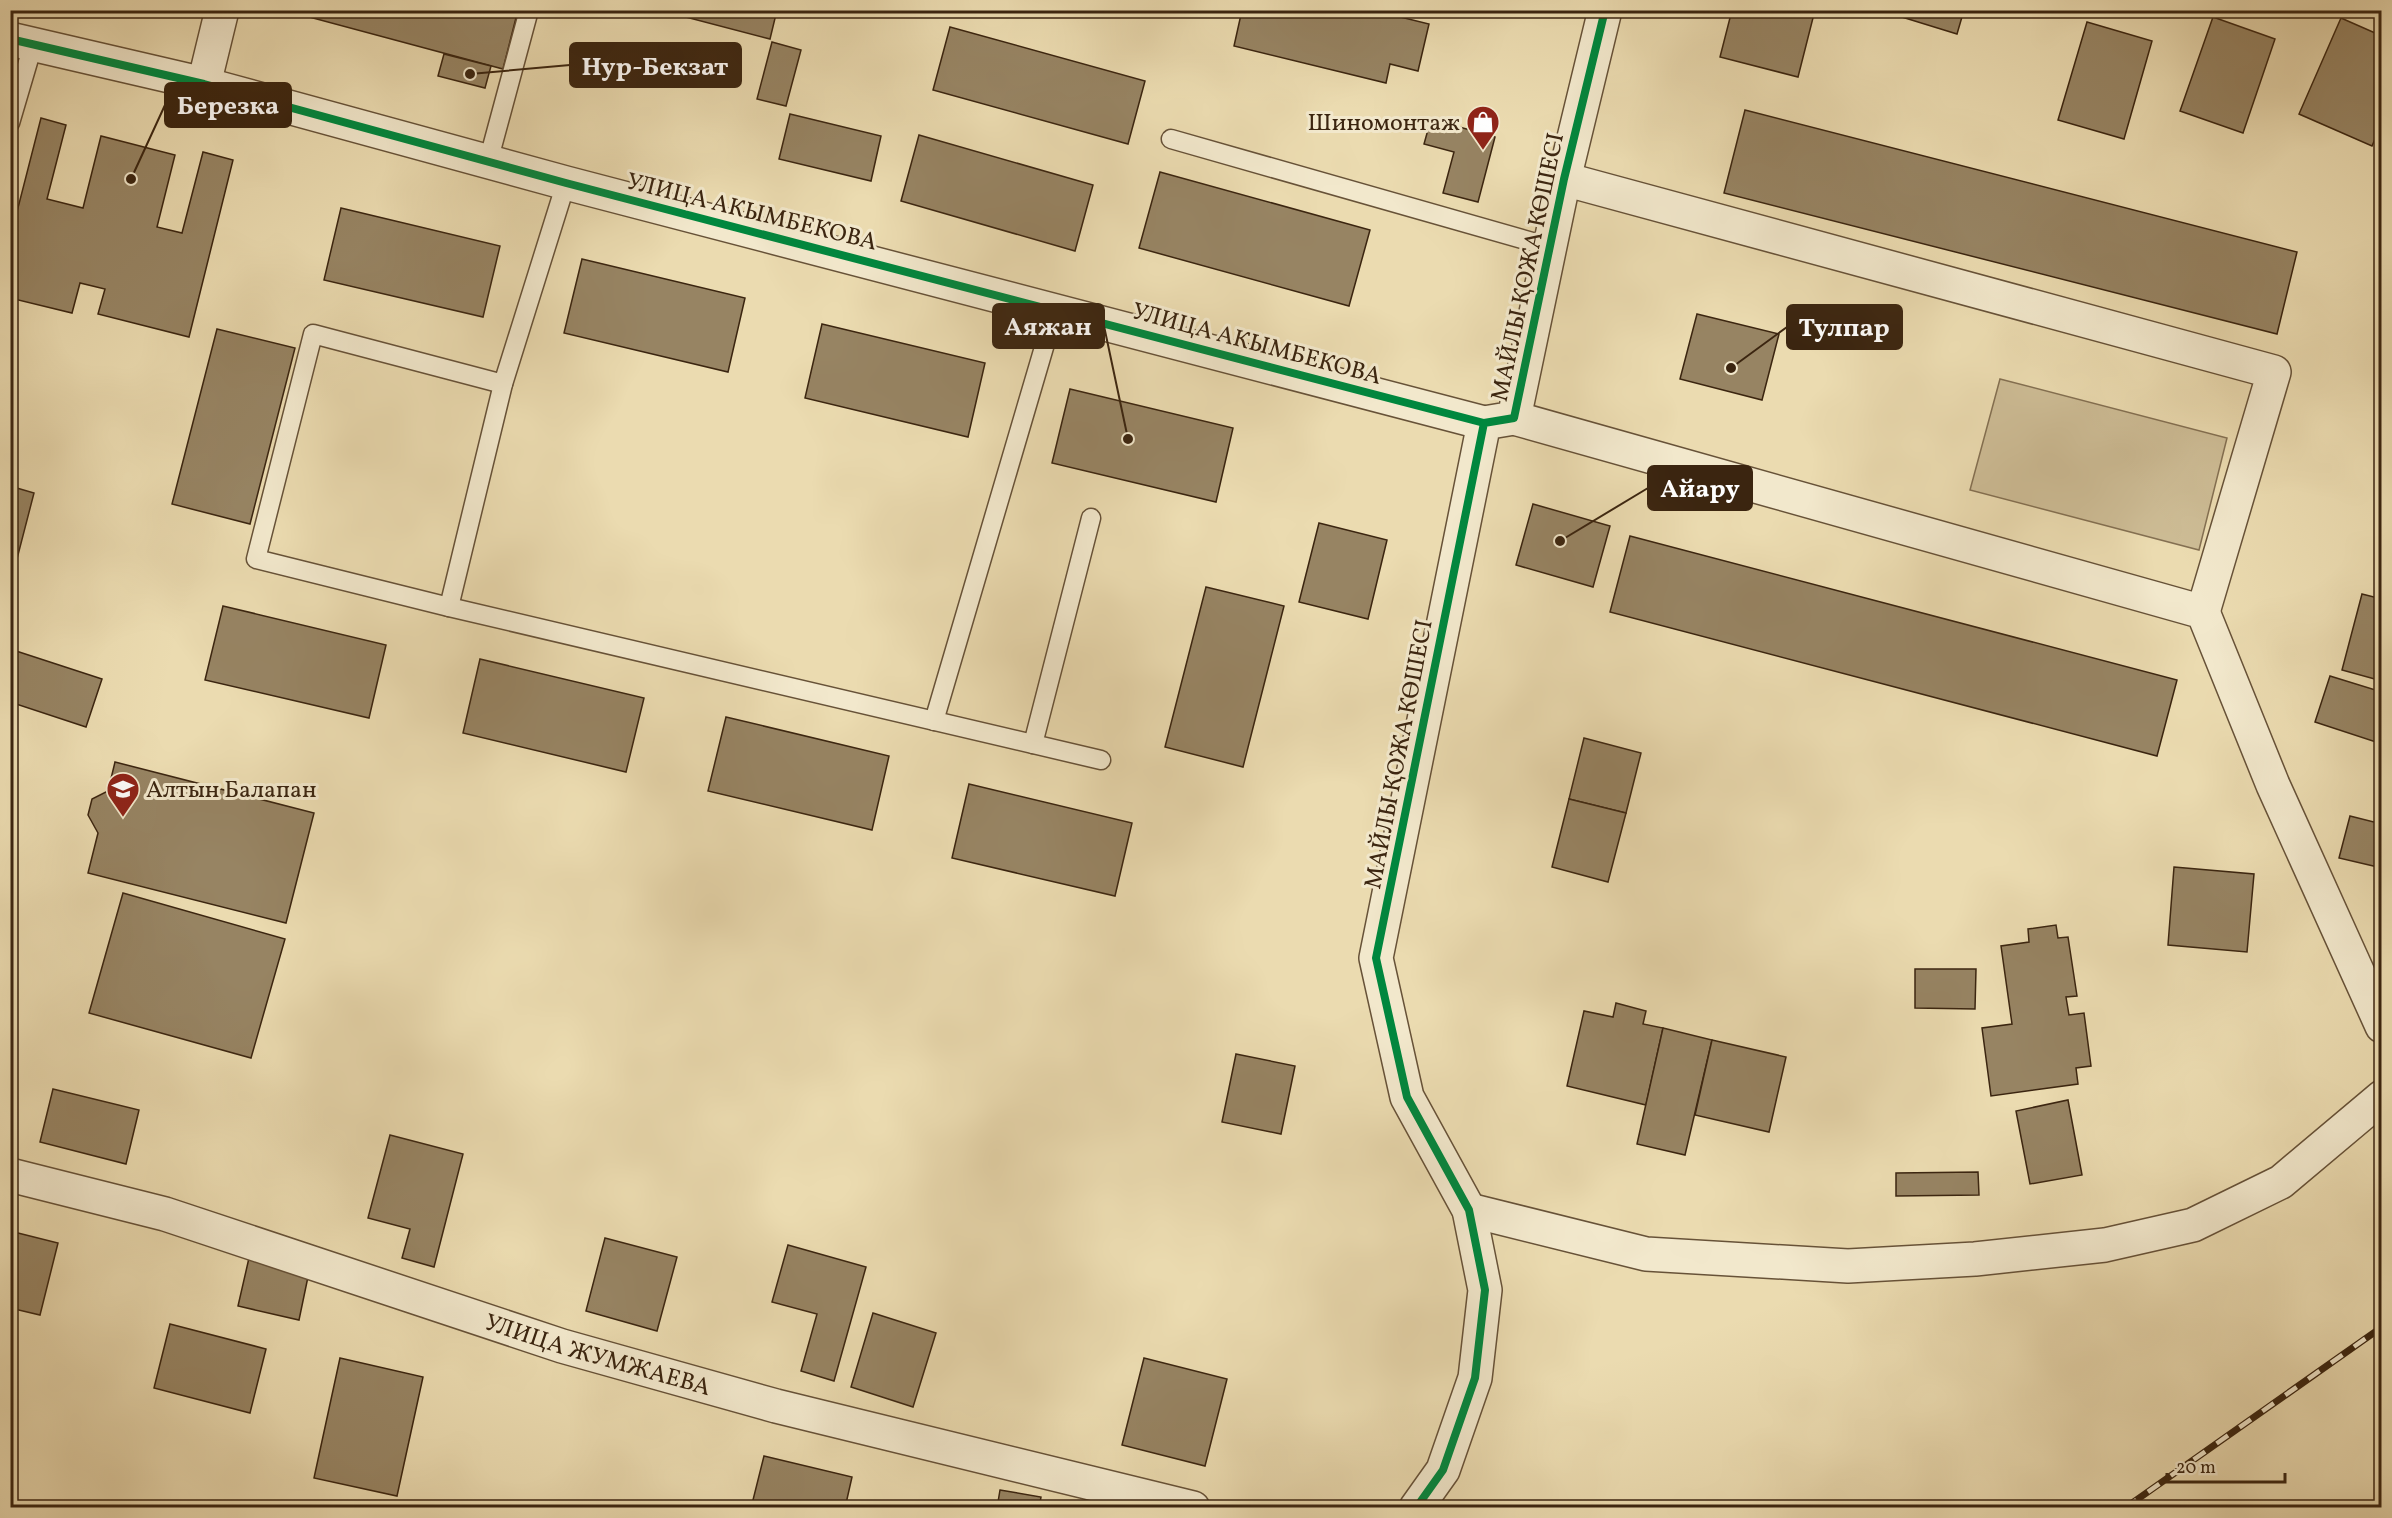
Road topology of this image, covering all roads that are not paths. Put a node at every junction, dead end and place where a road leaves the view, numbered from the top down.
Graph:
1 (222, 10) edge
2 (529, 10) edge
3 (1605, 10) edge
4 (22, 42) edge
5 (204, 84) junction
6 (10, 123) edge
7 (1171, 139) dead end
8 (488, 162) junction
9 (1564, 179) junction
10 (566, 183) junction
11 (1550, 247) junction
12 (1055, 310) junction
13 (503, 384) junction
14 (1499, 421) junction
15 (1091, 518) dead end
16 (449, 607) junction
17 (2203, 612) junction
18 (934, 721) junction
19 (1033, 744) junction
20 (1101, 760) dead end
21 (2382, 1026) edge
22 (2382, 1097) edge
23 (10, 1175) edge
24 (1468, 1210) junction
25 (1193, 1508) edge
26 (1416, 1508) edge

1 - 5 street
2 - 8 lane
3 - 9 street, МАЙЛЫ ҚОЖА КӨШЕСІ
4 - 5 street, УЛИЦА АКЫМБЕКОВА
4 - 6 lane
5 - 8 street, УЛИЦА АКЫМБЕКОВА
7 - 11 lane
8 - 10 street, УЛИЦА АКЫМБЕКОВА
9 - 11 street, МАЙЛЫ ҚОЖА КӨШЕСІ
9 - 17 street
10 - 12 street, УЛИЦА АКЫМБЕКОВА
10 - 13 lane
11 - 14 street, МАЙЛЫ ҚОЖА КӨШЕСІ
12 - 14 street, УЛИЦА АКЫМБЕКОВА
12 - 18 lane
13 - 16 lane
13 - 16 lane
14 - 17 street, УЛИЦА АКЫМБЕКОВА
14 - 24 street, МАЙЛЫ ҚОЖА КӨШЕСІ
15 - 19 lane
16 - 18 lane
17 - 21 street
18 - 19 lane
19 - 20 lane
22 - 24 street
23 - 25 street, УЛИЦА ЖУМЖАЕВА
24 - 26 street, МАЙЛЫ ҚОЖА КӨШЕСІ

